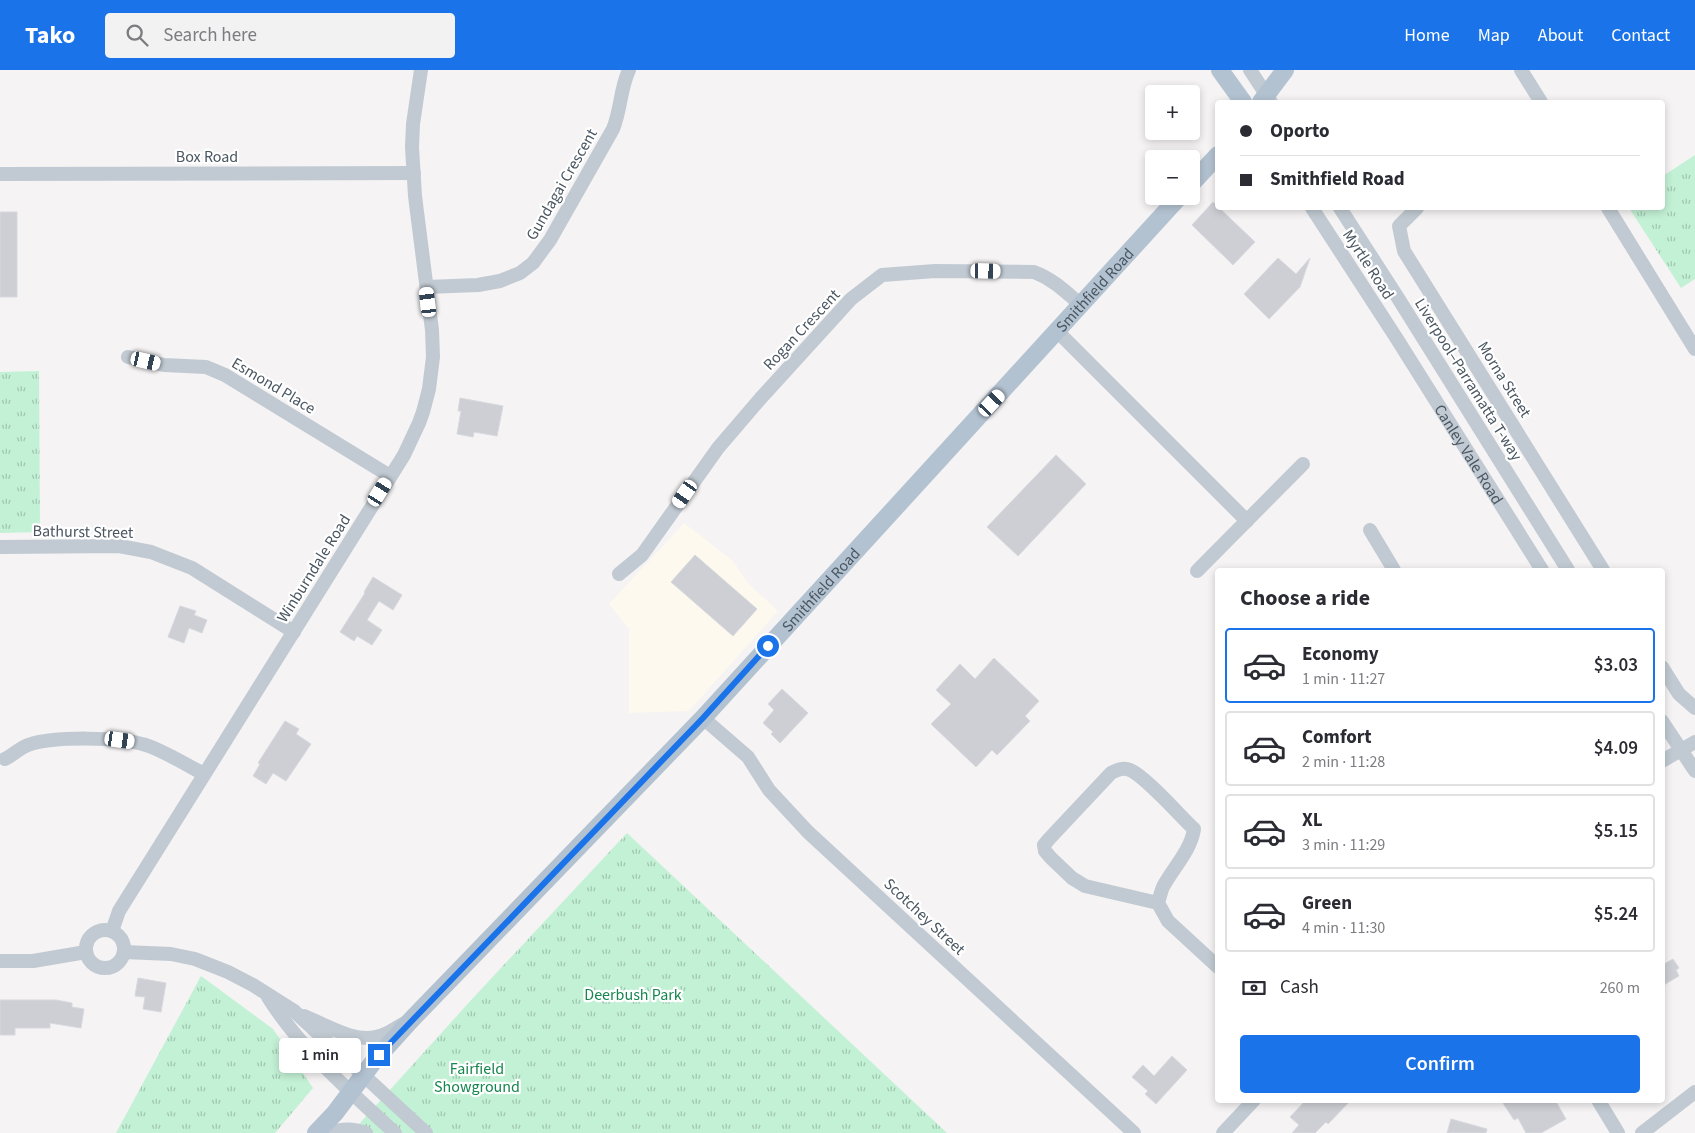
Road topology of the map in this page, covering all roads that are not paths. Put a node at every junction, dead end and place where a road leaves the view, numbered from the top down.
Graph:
1 (421, 70) edge
2 (629, 70) edge
3 (1220, 70) edge
4 (1250, 70) edge
5 (1285, 70) edge
6 (1521, 70) edge
7 (1242, 100) edge
8 (1266, 100) edge
9 (1540, 100) edge
10 (1215, 158) edge
11 (414, 173) junction
12 (0, 174) edge
13 (1200, 174) edge
14 (1172, 205) edge
15 (1313, 210) edge
16 (1341, 210) edge
17 (1415, 210) edge
18 (1609, 210) edge
19 (427, 287) junction
20 (1081, 305) junction
21 (1057, 331) junction
22 (1397, 339) joint
23 (1695, 349) edge
24 (128, 358) dead end
25 (1303, 464) dead end
26 (390, 476) junction
27 (1247, 520) junction
28 (1370, 530) dead end
29 (0, 547) edge
30 (1393, 568) edge
31 (1541, 568) edge
32 (1567, 568) edge
33 (1602, 568) edge
34 (1197, 571) dead end
35 (619, 574) dead end
36 (294, 632) junction
37 (1665, 672) edge
38 (1695, 708) edge
39 (703, 718) junction
40 (1665, 726) edge
41 (1695, 742) edge
42 (1680, 750) junction
43 (1665, 759) edge
44 (5, 760) dead end
45 (1695, 771) edge
46 (204, 774) junction
47 (1158, 903) junction
48 (112, 931) junction
49 (86, 952) junction
50 (124, 952) junction
51 (0, 961) edge
52 (1215, 964) edge
53 (266, 994) junction
54 (294, 1011) junction
55 (412, 1019) junction
56 (363, 1074) junction
57 (350, 1091) junction
58 (1695, 1092) edge
59 (1251, 1103) edge
60 (1600, 1103) edge
61 (316, 1133) edge
62 (331, 1133) edge
63 (366, 1133) edge
64 (395, 1133) edge
65 (426, 1133) edge
66 (1134, 1133) edge
67 (1224, 1133) edge
68 (1618, 1133) edge
69 (1642, 1133) edge

1 - 11 street, Winburndale Road
2 - 19 street, Gundagai Crescent
3 - 7 main road
4 - 8 street
5 - 8 main road
6 - 9 street
10 - 13 main road
11 - 12 street, Box Road
11 - 19 street, Winburndale Road
14 - 20 main road, Smithfield Road
15 - 22 street, Myrtle Road
16 - 32 street, Liverpool–Parramatta T-way
17 - 33 street, Morna Street
18 - 23 street
19 - 26 street, Winburndale Road
20 - 21 main road, Smithfield Road
20 - 35 street, Rogan Crescent
21 - 27 street
21 - 39 main road, Smithfield Road
22 - 31 street, Canley Vale Road
24 - 26 street, Esmond Place
25 - 27 street
26 - 36 street, Winburndale Road
27 - 34 street
28 - 30 street
29 - 36 street, Bathurst Street
36 - 46 street, Winburndale Road
37 - 38 street
39 - 55 main road, Smithfield Road
39 - 66 street, Scotchey Street
40 - 42 street
41 - 42 street
42 - 43 street
42 - 45 street
44 - 46 street
46 - 48 street, Winburndale Road
47 - 47 street
47 - 52 street
48 - 49 street
48 - 50 street
49 - 50 street
49 - 51 street
50 - 53 street
53 - 54 street
53 - 57 street
54 - 55 street
54 - 56 street
55 - 56 main road, Smithfield Road
56 - 57 main road, Smithfield Road
56 - 65 street
57 - 61 main road, Smithfield Road
57 - 64 street
58 - 69 street
59 - 67 street
60 - 68 street
62 - 63 street

